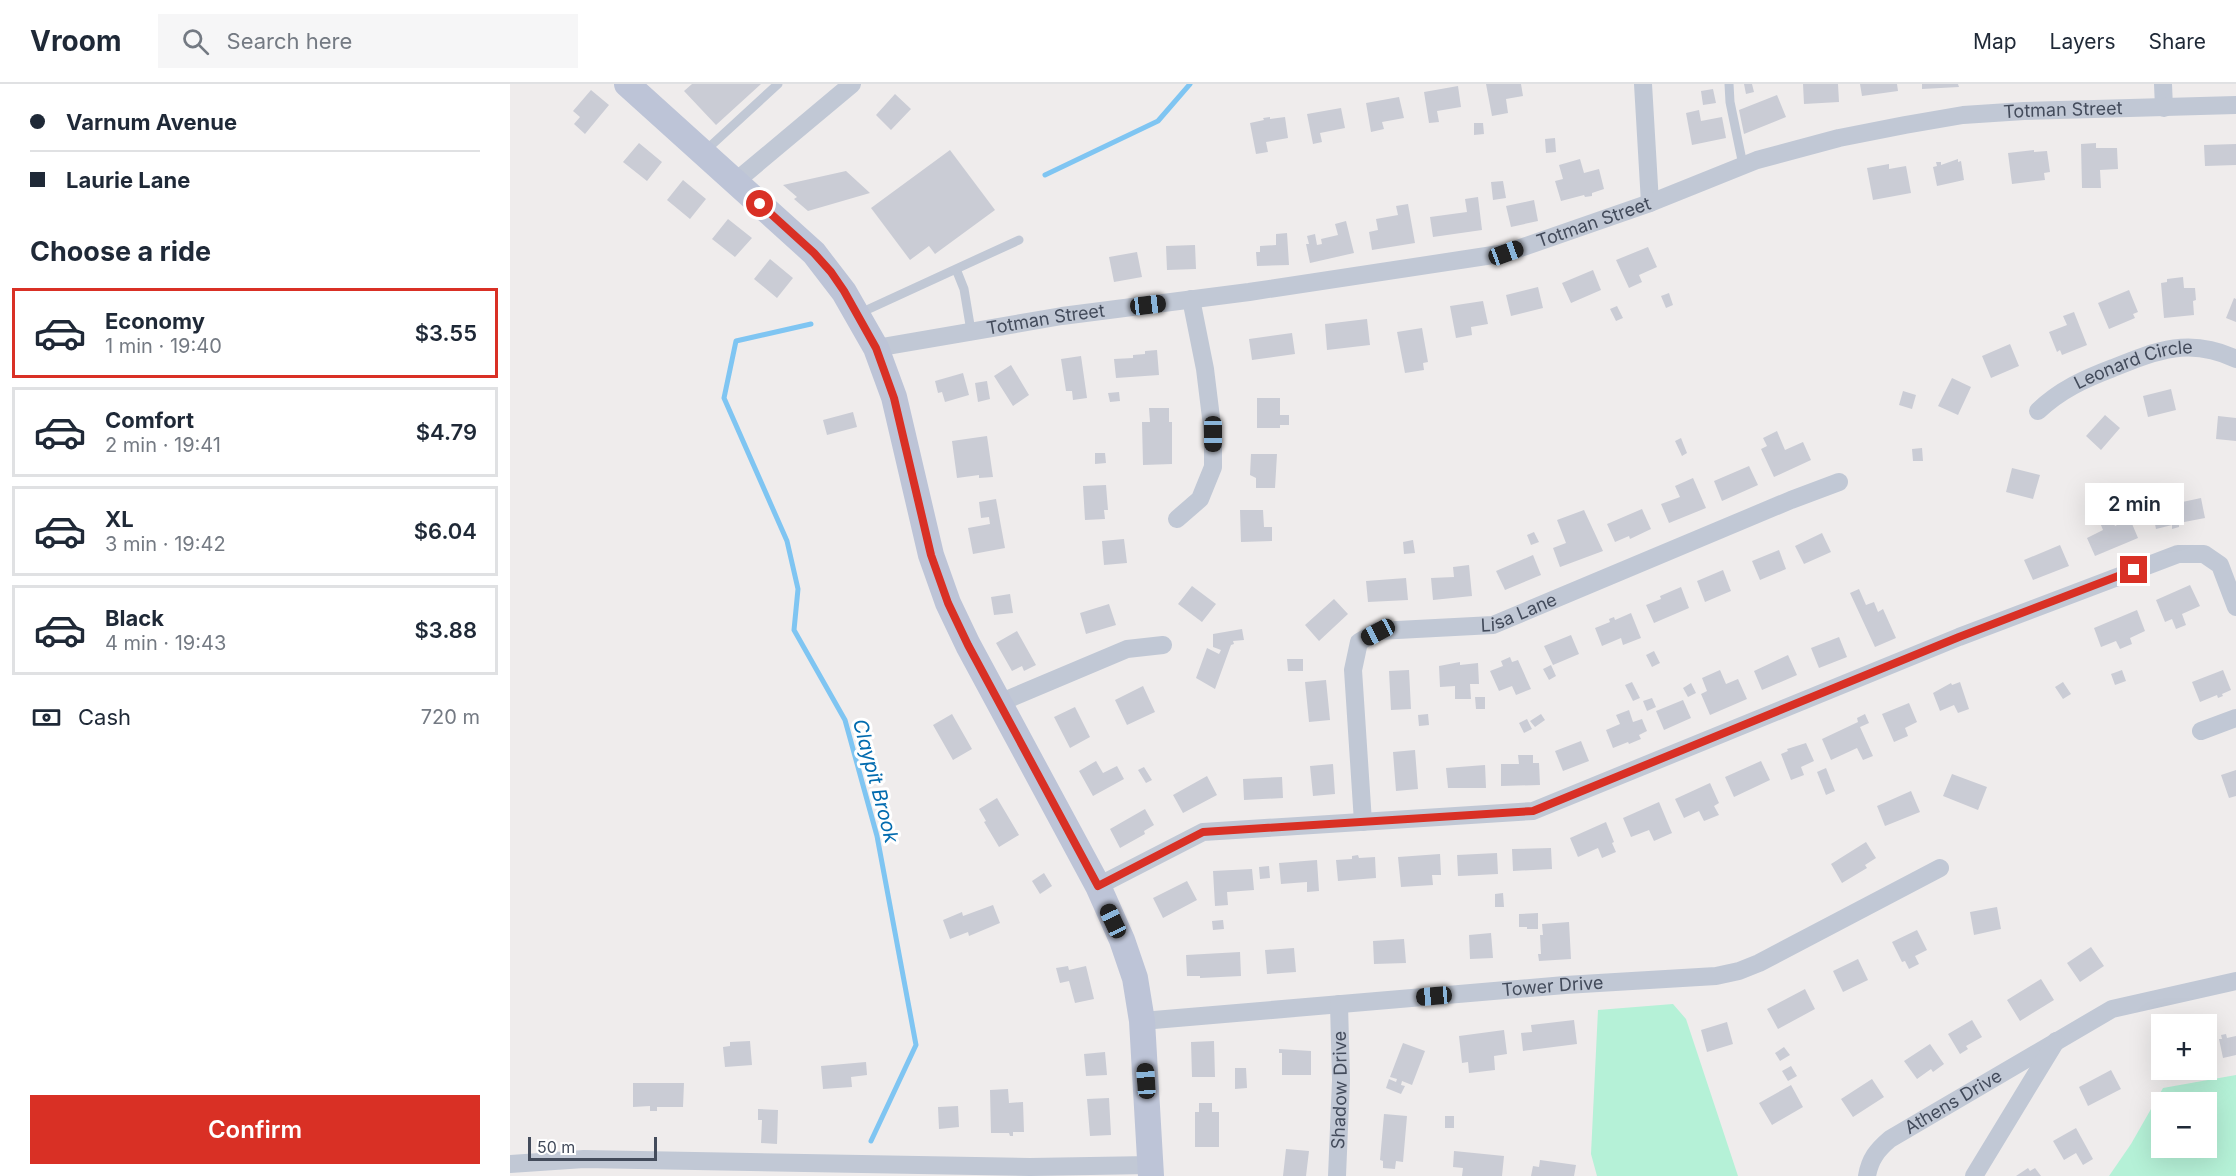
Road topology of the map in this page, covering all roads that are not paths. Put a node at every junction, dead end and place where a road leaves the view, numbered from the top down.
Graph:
1 (627, 84) edge
2 (778, 84) edge
3 (852, 84) edge
4 (1643, 84) edge
5 (1729, 84) edge
6 (2163, 84) edge
7 (2236, 105) edge
8 (2164, 108) junction
9 (703, 153) junction
10 (1743, 165) junction
11 (735, 182) junction
12 (1650, 203) junction
13 (1019, 240) dead end
14 (956, 269) junction
15 (1191, 299) junction
16 (858, 314) junction
17 (971, 331) junction
18 (876, 348) junction
19 (2236, 359) edge
20 (2038, 411) dead end
21 (1839, 482) dead end
22 (1177, 519) dead end
23 (2236, 607) edge
24 (1163, 645) dead end
25 (999, 703) junction
26 (2236, 718) edge
27 (2201, 731) dead end
28 (1363, 822) junction
29 (1941, 868) dead end
30 (1098, 886) junction
31 (2236, 981) edge
32 (1340, 1004) junction
33 (1142, 1021) junction
34 (2057, 1040) junction
35 (510, 1164) edge
36 (1151, 1170) edge
37 (1337, 1176) edge
38 (1867, 1176) edge
39 (1974, 1176) edge

1 - 9 main road
2 - 9 lane
3 - 11 street
4 - 12 street
5 - 10 lane
6 - 8 street
7 - 8 street, Totman Street
8 - 10 street, Totman Street
9 - 11 main road
10 - 12 street, Totman Street
11 - 16 main road
12 - 15 street, Totman Street
13 - 14 lane
14 - 16 lane
14 - 17 lane
15 - 17 street, Totman Street
15 - 22 street
16 - 18 main road
17 - 18 street, Totman Street
18 - 25 main road
19 - 20 street, Leonard Circle
21 - 28 street, Lisa Lane
23 - 28 street
24 - 25 street
25 - 30 main road
26 - 27 street
28 - 30 street
29 - 32 street, Tower Drive
30 - 33 main road
31 - 34 street, Athens Drive
32 - 33 street, Tower Drive
32 - 37 street, Shadow Drive
33 - 36 main road
34 - 38 street, Athens Drive
34 - 39 street, Athens Drive
35 - 36 street

